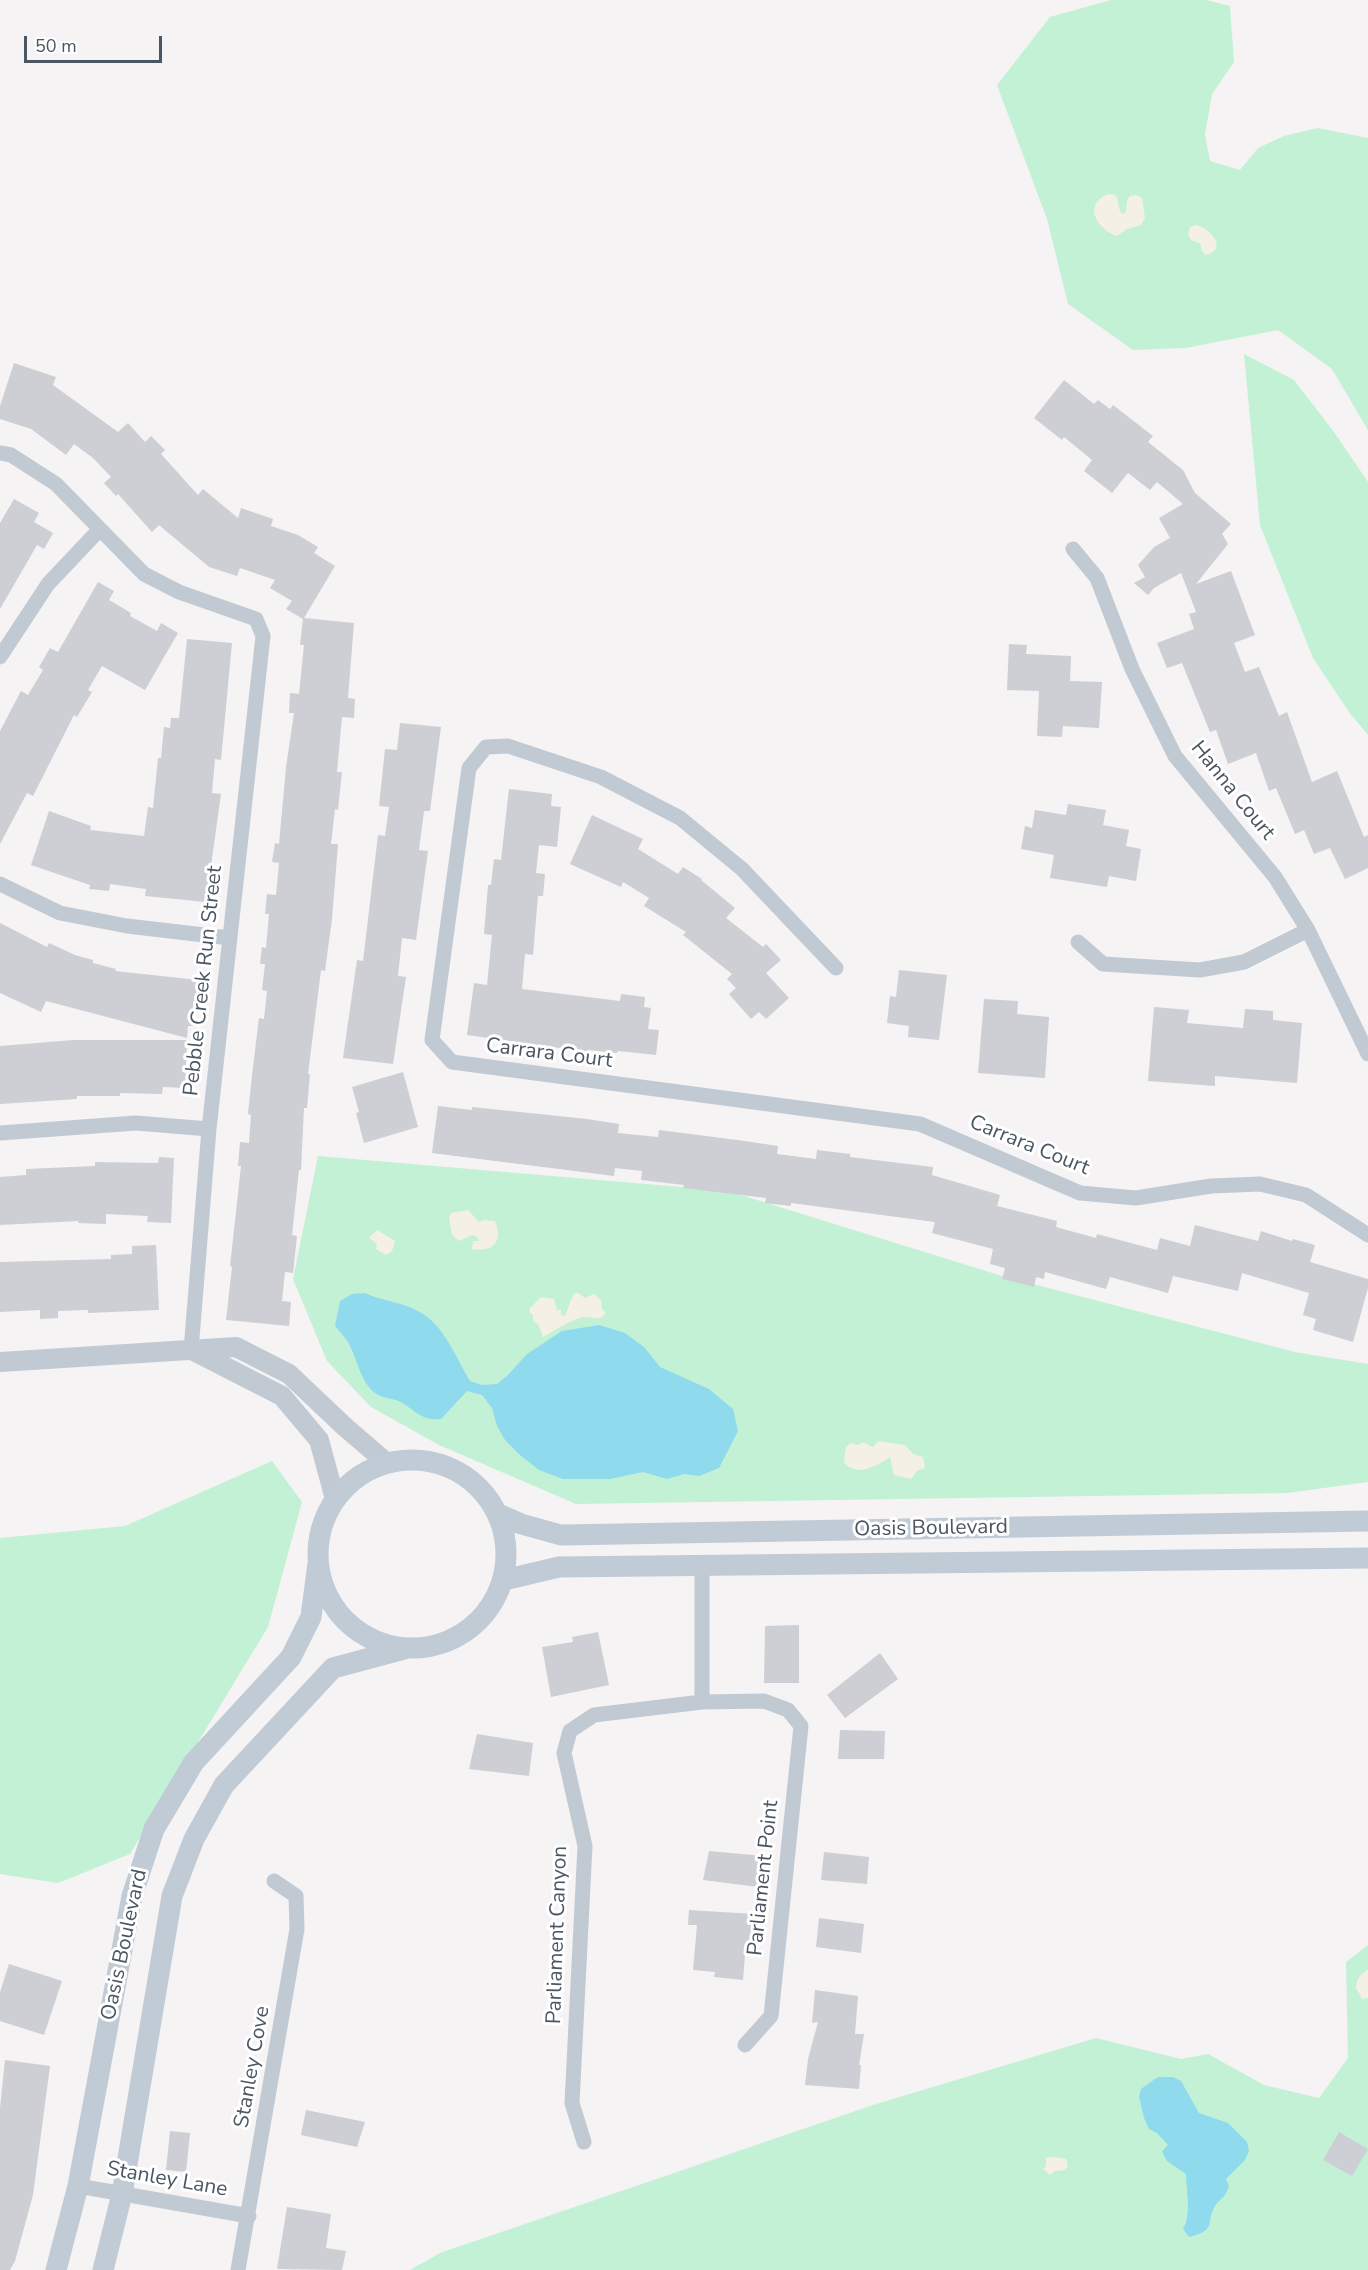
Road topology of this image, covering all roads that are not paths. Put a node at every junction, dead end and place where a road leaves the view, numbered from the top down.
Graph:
1 (0, 453) edge
2 (100, 529) junction
3 (1073, 549) dead end
4 (0, 657) edge
5 (0, 884) edge
6 (1308, 930) junction
7 (230, 938) junction
8 (1078, 942) dead end
9 (836, 968) dead end
10 (1368, 1054) edge
11 (209, 1129) junction
12 (0, 1133) edge
13 (1368, 1235) edge
14 (191, 1350) junction
15 (0, 1362) edge
16 (387, 1462) junction
17 (335, 1499) junction
18 (498, 1514) junction
19 (1368, 1521) edge
20 (1368, 1558) edge
21 (318, 1563) junction
22 (702, 1566) junction
23 (504, 1580) junction
24 (404, 1649) junction
25 (702, 1702) junction
26 (274, 1881) dead end
27 (745, 2045) dead end
28 (584, 2142) dead end
29 (78, 2186) junction
30 (122, 2194) junction
31 (249, 2216) junction
32 (56, 2270) edge
33 (103, 2270) edge
34 (238, 2270) edge

1 - 2 street
2 - 4 street
2 - 7 street, Pebble Creek Run Street
3 - 6 street, Hanna Court
5 - 7 street
6 - 8 street
6 - 10 street, Hanna Court
7 - 11 street, Pebble Creek Run Street
9 - 13 street, Carrara Court
11 - 12 street
11 - 14 street, Pebble Creek Run Street
14 - 15 street
14 - 16 street
14 - 17 street
16 - 17 main road, Oasis Boulevard
16 - 18 main road, Oasis Boulevard
17 - 21 main road, Oasis Boulevard
18 - 19 main road, Oasis Boulevard
18 - 23 main road, Oasis Boulevard
20 - 22 main road, Oasis Boulevard
21 - 24 main road, Oasis Boulevard
21 - 29 main road, Oasis Boulevard
22 - 23 main road, Oasis Boulevard
22 - 25 street
23 - 24 main road, Oasis Boulevard
24 - 30 main road, Oasis Boulevard
25 - 27 street, Parliament Point
25 - 28 street, Parliament Canyon
26 - 31 street, Stanley Cove
29 - 30 street, Stanley Lane
29 - 32 main road, Oasis Boulevard
30 - 31 street, Stanley Lane
30 - 33 main road, Oasis Boulevard
31 - 34 street, Stanley Cove

